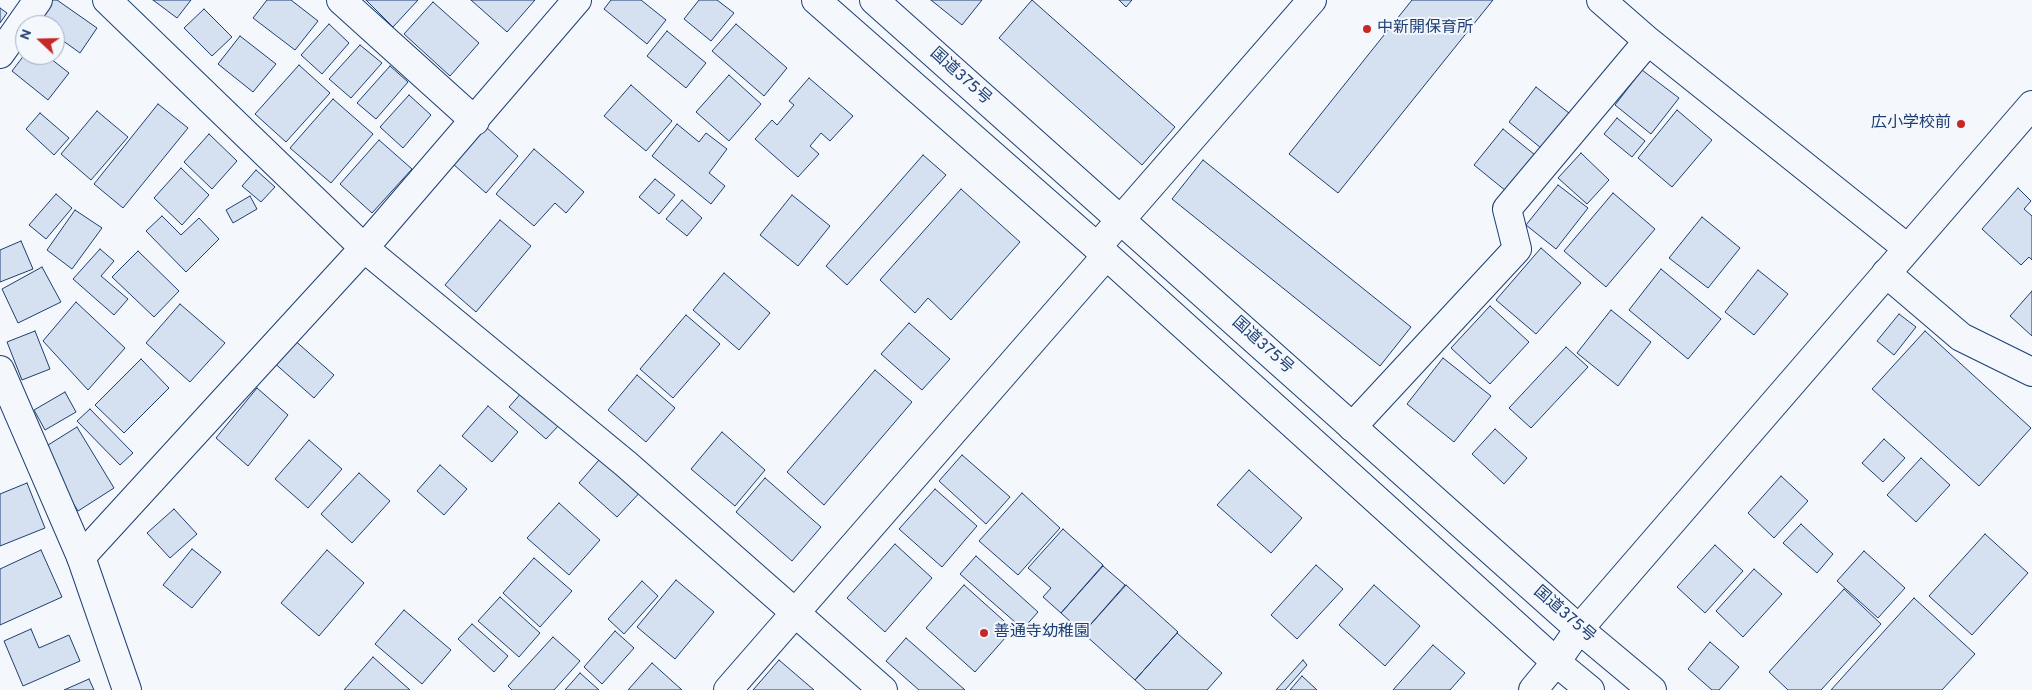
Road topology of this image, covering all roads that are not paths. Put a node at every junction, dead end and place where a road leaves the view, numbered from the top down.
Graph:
1 (38, 0) edge
2 (107, 0) edge
3 (341, 0) edge
4 (577, 0) edge
5 (816, 0) edge
6 (874, 0) edge
7 (1312, 0) edge
8 (1601, 0) edge
9 (1648, 41) junction
10 (0, 54) edge
11 (2032, 105) edge
12 (474, 121) junction
13 (1120, 220) junction
14 (364, 248) junction
15 (1907, 248) junction
16 (1102, 251) junction
17 (1886, 273) junction
18 (0, 370) edge
19 (2032, 372) edge
20 (1352, 427) junction
21 (81, 557) junction
22 (795, 613) junction
23 (1579, 629) junction
24 (1556, 662) junction
25 (127, 690) edge
26 (728, 690) edge
27 (883, 690) edge
28 (1533, 690) edge
29 (1590, 690) edge
30 (1652, 690) edge

1 - 10 main road
2 - 14 main road
3 - 12 main road
4 - 12 main road
5 - 16 main road
6 - 13 main road, 国道375号
7 - 13 main road
8 - 9 main road
9 - 15 main road
9 - 20 main road
11 - 15 main road
12 - 14 main road
13 - 16 main road
13 - 20 main road, 国道375号
14 - 21 main road
14 - 22 main road
15 - 17 main road
16 - 22 main road
16 - 24 main road
17 - 19 main road
17 - 23 main road
18 - 21 main road
20 - 23 main road, 国道375号
21 - 25 main road
22 - 26 main road
22 - 27 main road
23 - 24 main road
23 - 30 main road, 国道375号
24 - 28 main road
24 - 29 main road

